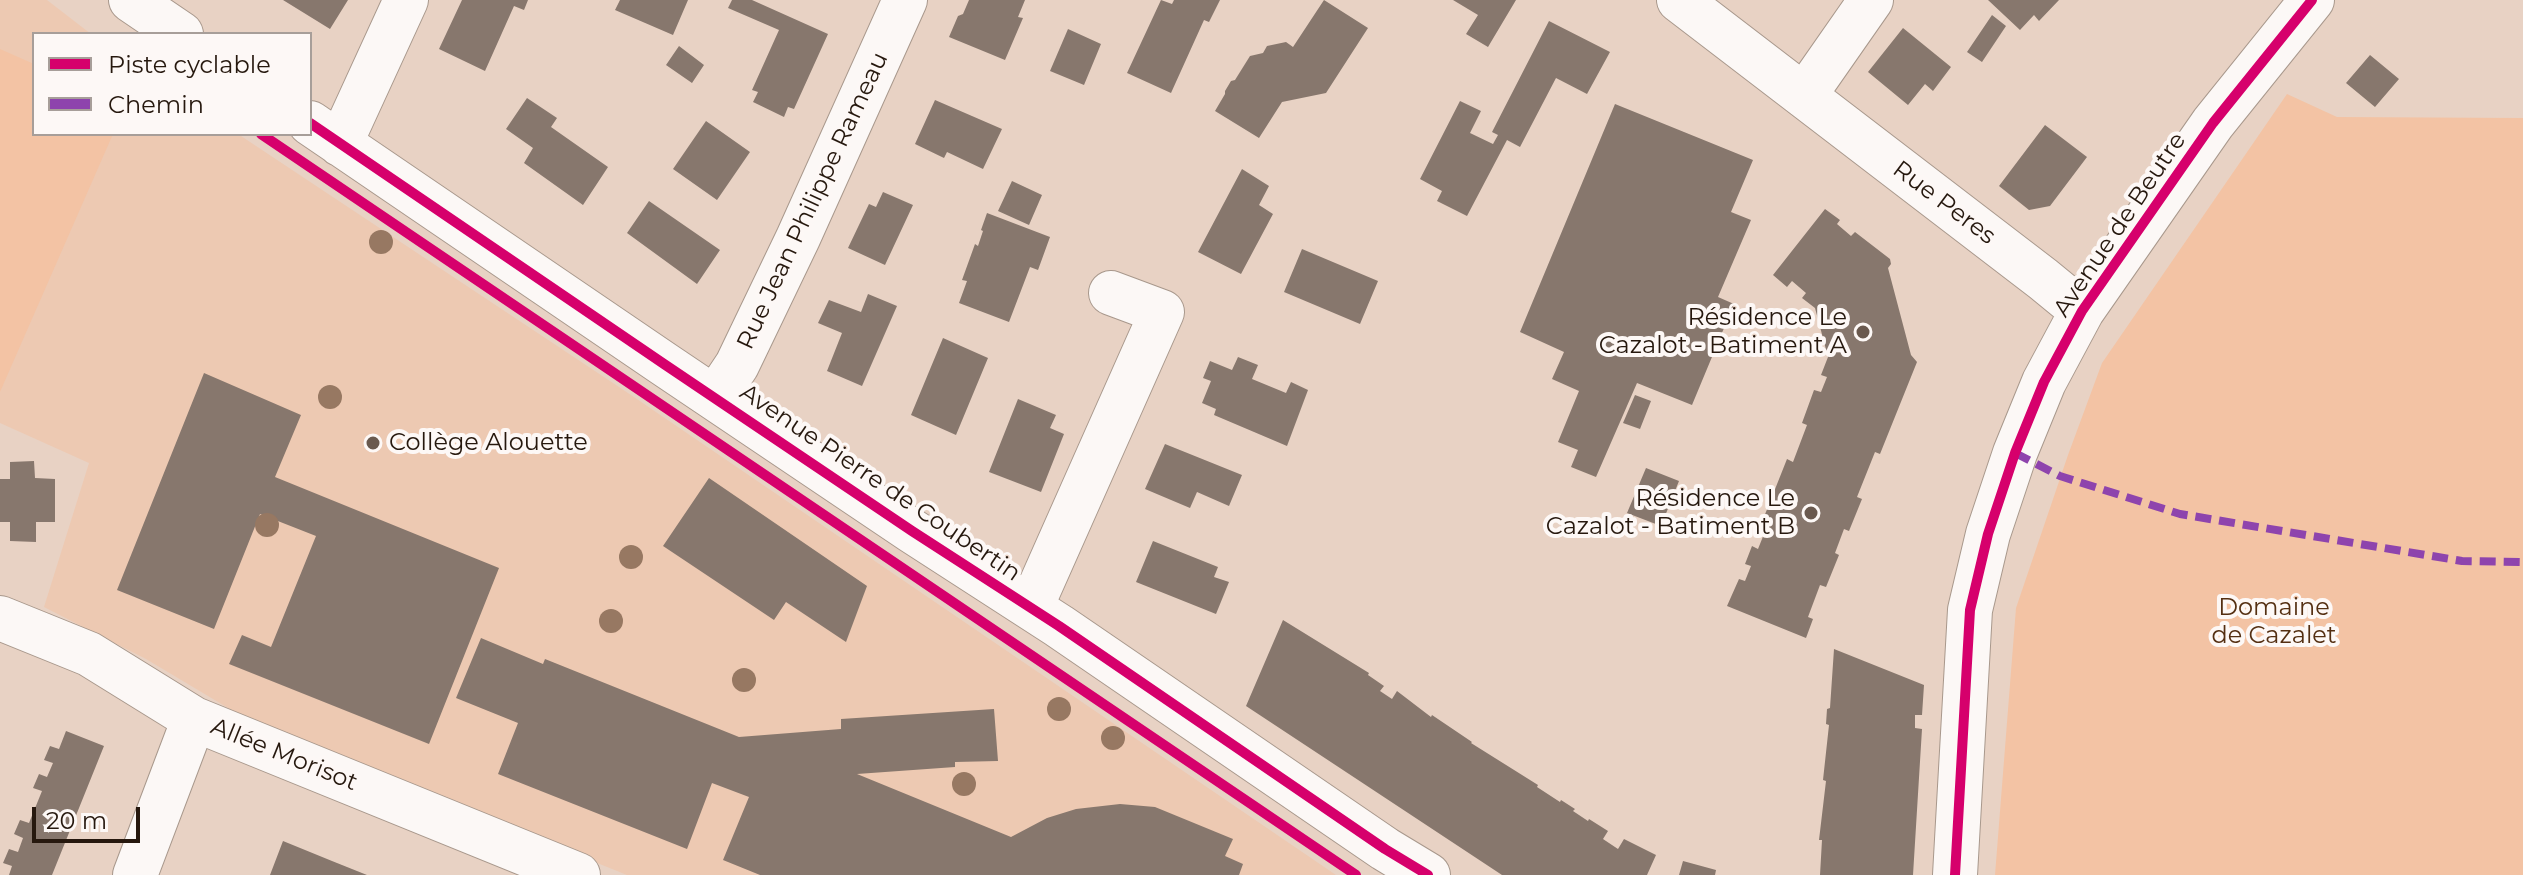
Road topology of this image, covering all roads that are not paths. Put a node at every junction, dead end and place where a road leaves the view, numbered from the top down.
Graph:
1 (131, 0) edge
2 (406, 0) edge
3 (905, 0) edge
4 (1679, 0) edge
5 (1871, 0) edge
6 (2312, 0) edge
7 (178, 32) edge
8 (1804, 96) junction
9 (325, 134) edge
10 (1111, 293) dead end
11 (2082, 311) junction
12 (715, 398) junction
13 (1031, 607) junction
14 (0, 618) edge
15 (194, 719) junction
16 (1376, 862) edge
17 (135, 875) edge
18 (578, 875) edge
19 (1428, 875) edge
20 (1955, 875) edge

1 - 7 street
2 - 9 street
3 - 12 street, Rue Jean Philippe Rameau
4 - 8 street, Rue Peres
5 - 8 street
6 - 11 street, Avenue de Beutre
8 - 11 street, Rue Peres
9 - 12 street, Avenue Pierre de Coubertin
10 - 13 street
11 - 20 street, Avenue de Beutre
12 - 13 street, Avenue Pierre de Coubertin
13 - 16 street, Avenue Pierre de Coubertin
14 - 15 street, Allée Morisot
15 - 17 street
15 - 18 street, Allée Morisot
16 - 19 street, Avenue Pierre de Coubertin

